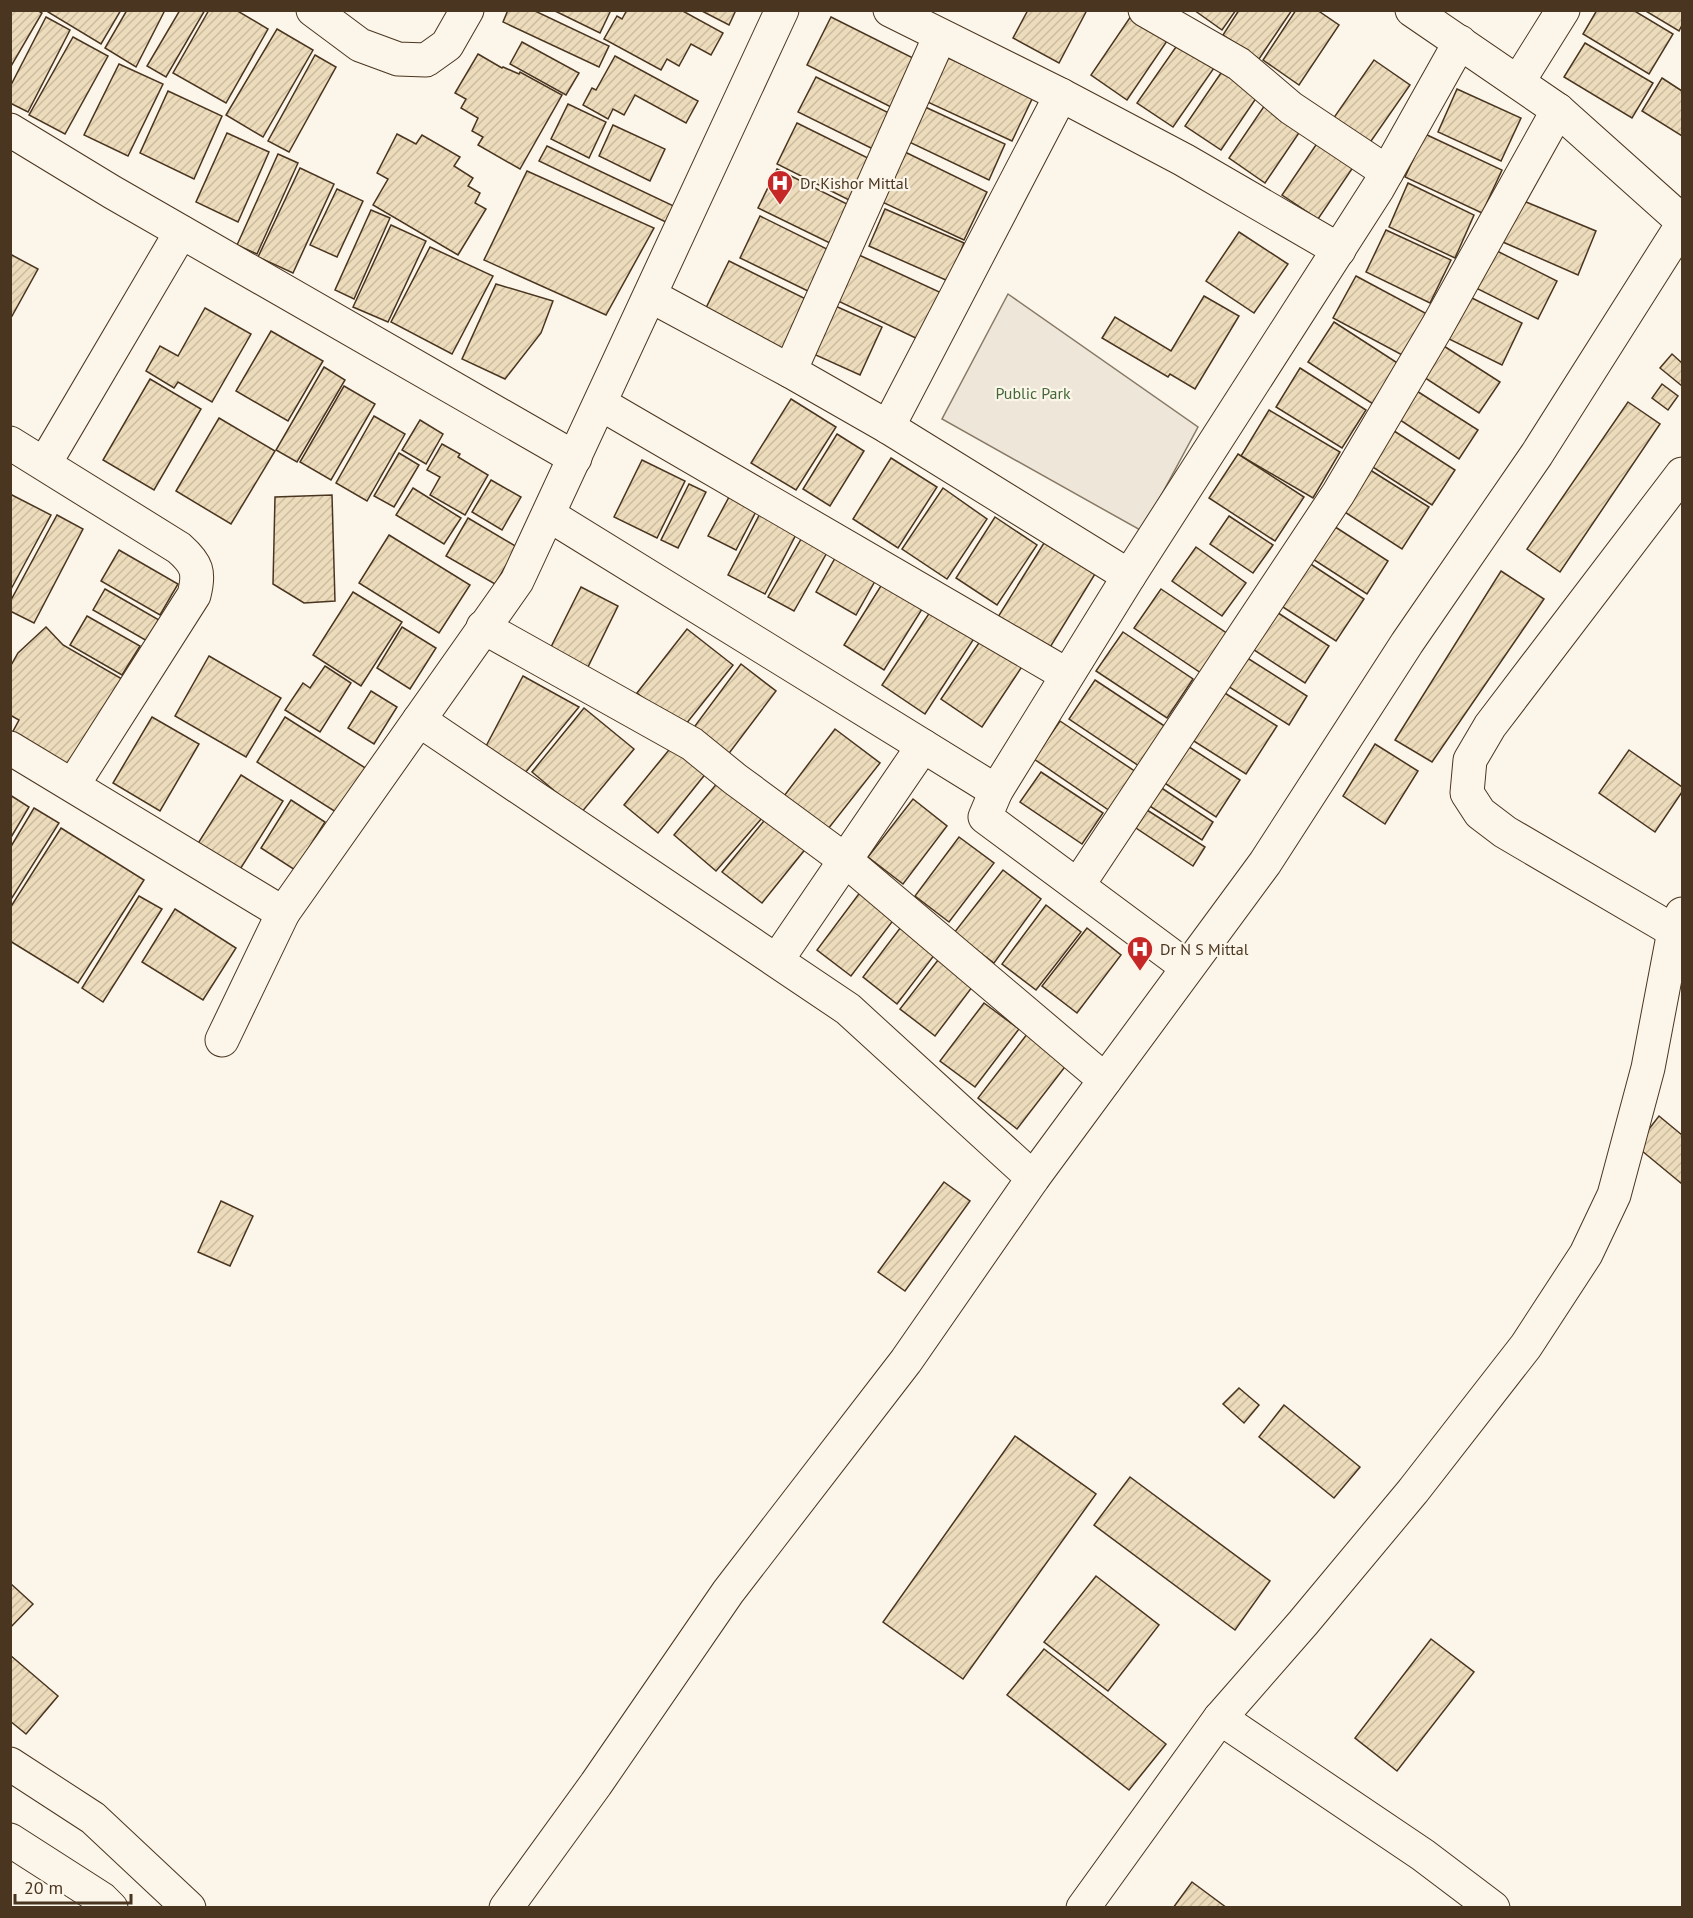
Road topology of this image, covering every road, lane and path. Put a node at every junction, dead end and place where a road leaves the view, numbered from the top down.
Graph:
1 (313, 10) edge
2 (467, 10) edge
3 (782, 10) edge
4 (890, 10) edge
5 (1145, 10) edge
6 (1412, 10) edge
7 (1563, 10) edge
8 (940, 36) junction
9 (1460, 42) junction
10 (1518, 82) junction
11 (1061, 95) junction
12 (1558, 110) junction
13 (10, 130) edge
14 (1387, 172) junction
15 (1683, 223) edge
16 (181, 232) junction
17 (1339, 250) junction
18 (651, 296) junction
19 (790, 371) junction
20 (601, 404) junction
21 (888, 428) junction
22 (10, 442) edge
23 (575, 458) junction
24 (45, 463) junction
25 (1683, 474) edge
26 (549, 515) junction
27 (1129, 576) junction
28 (483, 627) junction
29 (1067, 675) junction
30 (419, 720) junction
31 (923, 746) junction
32 (10, 748) edge
33 (73, 785) junction
34 (996, 790) junction
35 (846, 860) junction
36 (1078, 885) junction
37 (283, 914) junction
38 (1678, 923) edge
39 (777, 960) junction
40 (1186, 967) junction
41 (222, 1040) dead end
42 (1105, 1080) junction
43 (1033, 1178) junction
44 (1220, 1719) junction
45 (10, 1764) edge
46 (10, 1840) edge
47 (111, 1908) edge
48 (189, 1908) edge
49 (506, 1908) edge
50 (1083, 1908) edge
51 (1494, 1908) edge

1 - 2 street
3 - 18 street
4 - 8 street
5 - 14 street
6 - 9 street
7 - 10 street
8 - 11 street
8 - 19 street
9 - 10 street
9 - 14 street
10 - 12 street
11 - 17 street
11 - 21 street
12 - 15 street
12 - 36 street
13 - 16 street
14 - 17 street
15 - 40 street
16 - 23 street
16 - 24 street
17 - 27 street
18 - 19 street
18 - 20 street
19 - 21 street
20 - 23 street
20 - 29 street
21 - 27 street
22 - 24 street
23 - 26 street
24 - 33 street
25 - 38 street
26 - 28 street
26 - 31 street
27 - 29 street
28 - 30 street
28 - 35 street
29 - 34 street
30 - 37 street
30 - 39 street
31 - 34 street
31 - 35 street
32 - 33 street
33 - 37 street
34 - 36 street
35 - 39 street
35 - 42 street
36 - 40 street
37 - 41 street
38 - 44 street
39 - 43 street
40 - 42 street
42 - 43 street
43 - 49 street
44 - 50 street
44 - 51 street
45 - 48 street
46 - 47 street

